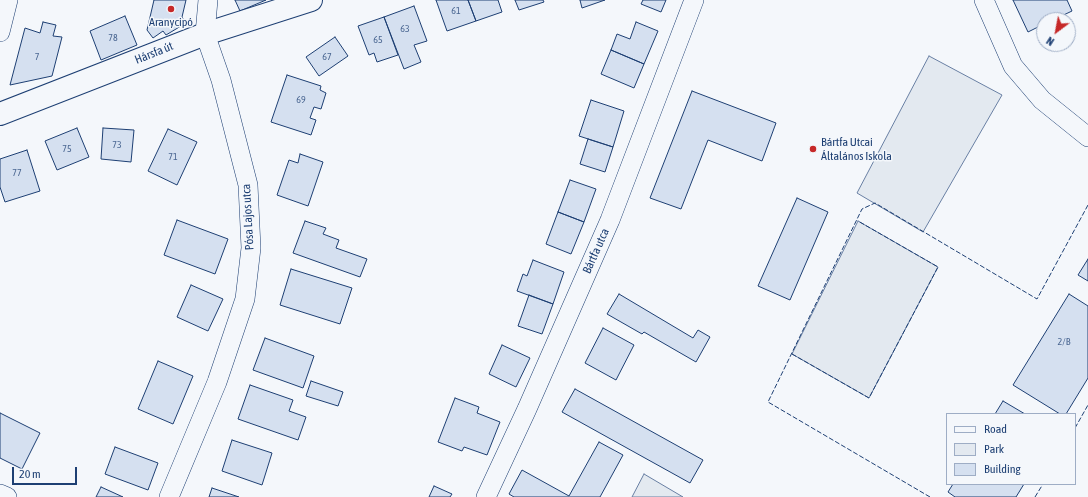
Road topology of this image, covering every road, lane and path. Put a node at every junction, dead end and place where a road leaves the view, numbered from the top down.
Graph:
1 (8, 0) edge
2 (208, 0) edge
3 (312, 0) edge
4 (694, 0) edge
5 (984, 0) edge
6 (0, 32) edge
7 (205, 34) junction
8 (0, 114) edge
9 (1088, 137) edge
10 (0, 494) edge
11 (7, 497) edge
12 (169, 497) edge
13 (486, 497) edge

1 - 6 street
2 - 7 street, Pósa Lajos utca
3 - 7 street, Hársfa út
4 - 13 street, Bártfa utca
5 - 9 street
7 - 8 street, Hársfa út
7 - 12 street, Pósa Lajos utca
10 - 11 street

